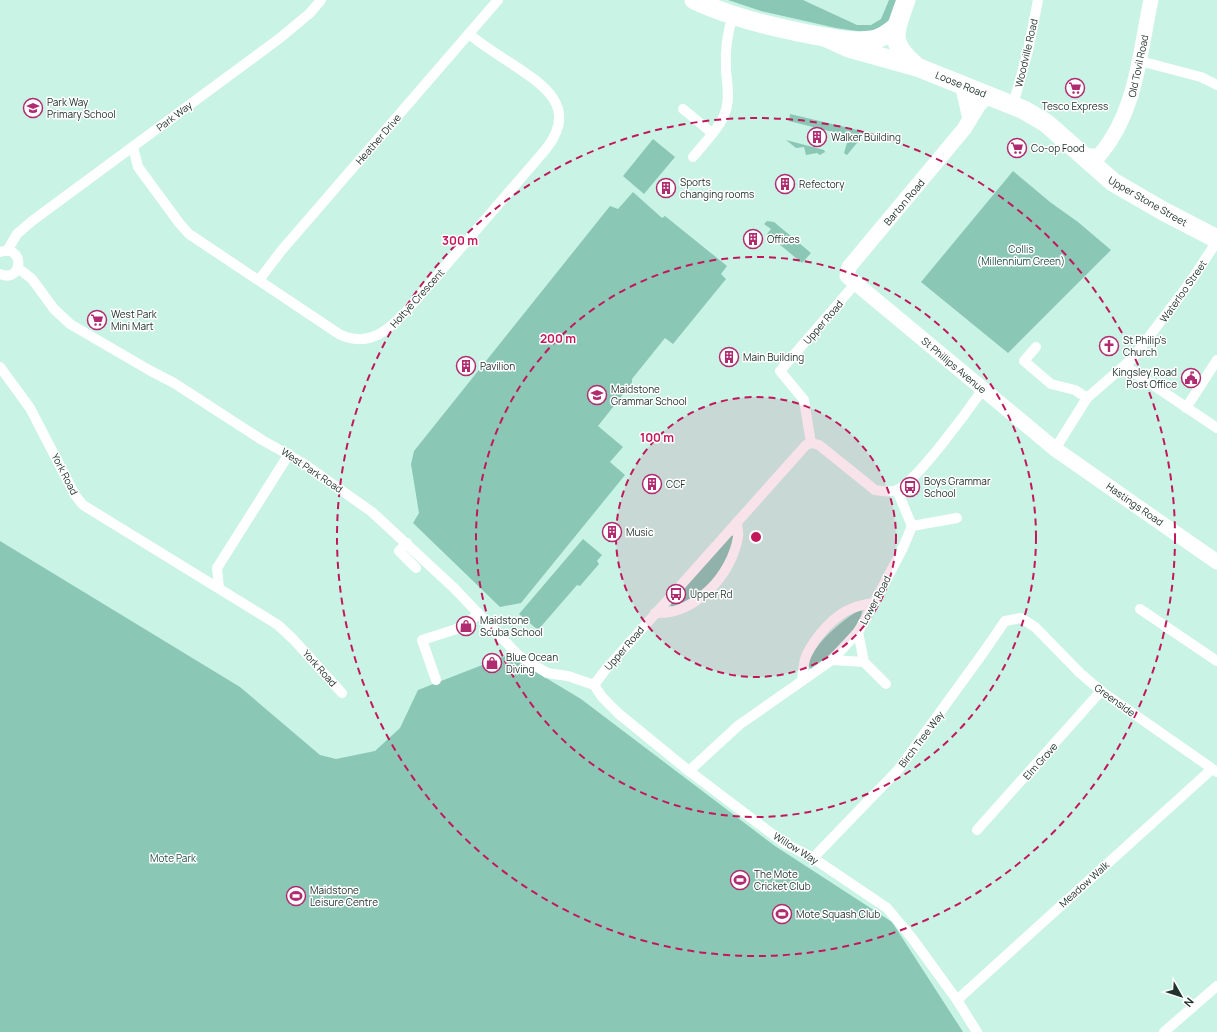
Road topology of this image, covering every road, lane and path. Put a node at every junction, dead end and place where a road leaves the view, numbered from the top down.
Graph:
1 (321, 0) edge
2 (498, 0) edge
3 (694, 0) edge
4 (906, 0) edge
5 (1038, 0) edge
6 (1151, 0) edge
7 (733, 16) junction
8 (896, 27) junction
9 (469, 34) junction
10 (827, 38) junction
11 (1140, 61) junction
12 (917, 66) junction
13 (962, 84) junction
14 (1217, 85) edge
15 (988, 95) junction
16 (1013, 105) junction
17 (682, 109) dead end
18 (970, 119) junction
19 (712, 133) junction
20 (133, 147) junction
21 (1083, 156) junction
22 (693, 157) dead end
23 (116, 160) junction
24 (138, 167) junction
25 (1217, 240) edge
26 (3, 251) edge
27 (18, 268) junction
28 (0, 274) edge
29 (259, 280) junction
30 (856, 284) junction
31 (1036, 347) dead end
32 (1217, 360) edge
33 (1125, 366) junction
34 (0, 367) edge
35 (983, 389) junction
36 (1087, 398) junction
37 (1186, 408) junction
38 (1217, 428) edge
39 (811, 443) junction
40 (1054, 448) junction
41 (289, 454) junction
42 (897, 490) junction
43 (957, 518) dead end
44 (737, 522) junction
45 (912, 526) junction
46 (407, 543) junction
47 (1217, 562) edge
48 (217, 568) junction
49 (416, 568) dead end
50 (200, 576) junction
51 (219, 588) junction
52 (874, 603) junction
53 (1140, 609) dead end
54 (478, 613) junction
55 (655, 613) junction
56 (1021, 618) joint
57 (858, 632) junction
58 (832, 660) junction
59 (1217, 661) edge
60 (864, 662) junction
61 (436, 680) dead end
62 (802, 681) junction
63 (594, 684) junction
64 (886, 684) dead end
65 (1101, 691) junction
66 (342, 693) dead end
67 (1214, 770) edge
68 (689, 771) junction
69 (977, 830) dead end
70 (813, 858) junction
71 (1217, 986) edge
72 (957, 1000) junction
73 (977, 1032) edge
74 (1164, 1032) edge

1 - 20 street, Park Way
2 - 9 street, Heather Drive
3 - 7 highway, Loose Road
4 - 8 highway
5 - 16 street, Woodville Road
6 - 11 street, Old Tovil Road
7 - 10 highway, Loose Road
7 - 19 street
8 - 10 highway, Loose Road
8 - 12 highway
9 - 29 street, Heather Drive
9 - 29 street, Holtye Crescent
10 - 12 highway, Loose Road
11 - 14 street
11 - 21 street, Old Tovil Road
12 - 13 highway, Loose Road
13 - 15 highway, Loose Road
13 - 18 street
15 - 16 highway, Loose Road
15 - 18 street, Barton Road
16 - 21 highway, Loose Road
17 - 19 street
18 - 30 street, Barton Road
19 - 22 street
20 - 23 street, Park Way
20 - 24 street, Holtye Crescent
21 - 25 highway, Upper Stone Street
23 - 24 street
23 - 26 street, Park Way
24 - 29 street, Holtye Crescent
25 - 33 street, Waterloo Street
26 - 27 street
27 - 28 street
27 - 41 street, West Park Road
30 - 35 street, St Phillips Avenue
30 - 39 street, Upper Road
31 - 36 street
32 - 37 street
33 - 36 street, Waterloo Street
33 - 37 street
34 - 50 street, York Road
35 - 40 street, St Phillips Avenue
35 - 42 street
36 - 40 street, Waterloo Street
37 - 38 street
39 - 42 street
39 - 44 street, Upper Road
40 - 47 street, Hastings Road
41 - 46 street, West Park Road
41 - 48 street
42 - 45 street
43 - 45 street
44 - 55 street, Upper Road
44 - 55 street
45 - 52 street, Lower Road
46 - 49 street
46 - 54 street, West Park Road
48 - 50 street
48 - 51 street
50 - 51 street, York Road
51 - 66 street, York Road
52 - 57 street, Lower Road
52 - 62 street
53 - 59 street
54 - 61 street
54 - 63 street, West Park Road
55 - 63 street, Upper Road
56 - 65 street, Greenside
56 - 70 street, Birch Tree Way
57 - 58 street, Lower Road
57 - 60 street
58 - 60 street
58 - 62 street, Lower Road
60 - 64 street
62 - 68 street, Lower Road
63 - 68 street, Willow Way
65 - 67 street, Greenside
65 - 69 street, Elm Grove
67 - 72 street, Meadow Walk
68 - 70 street, Willow Way
70 - 72 street, Willow Way
71 - 74 street
72 - 73 street, Willow Way

